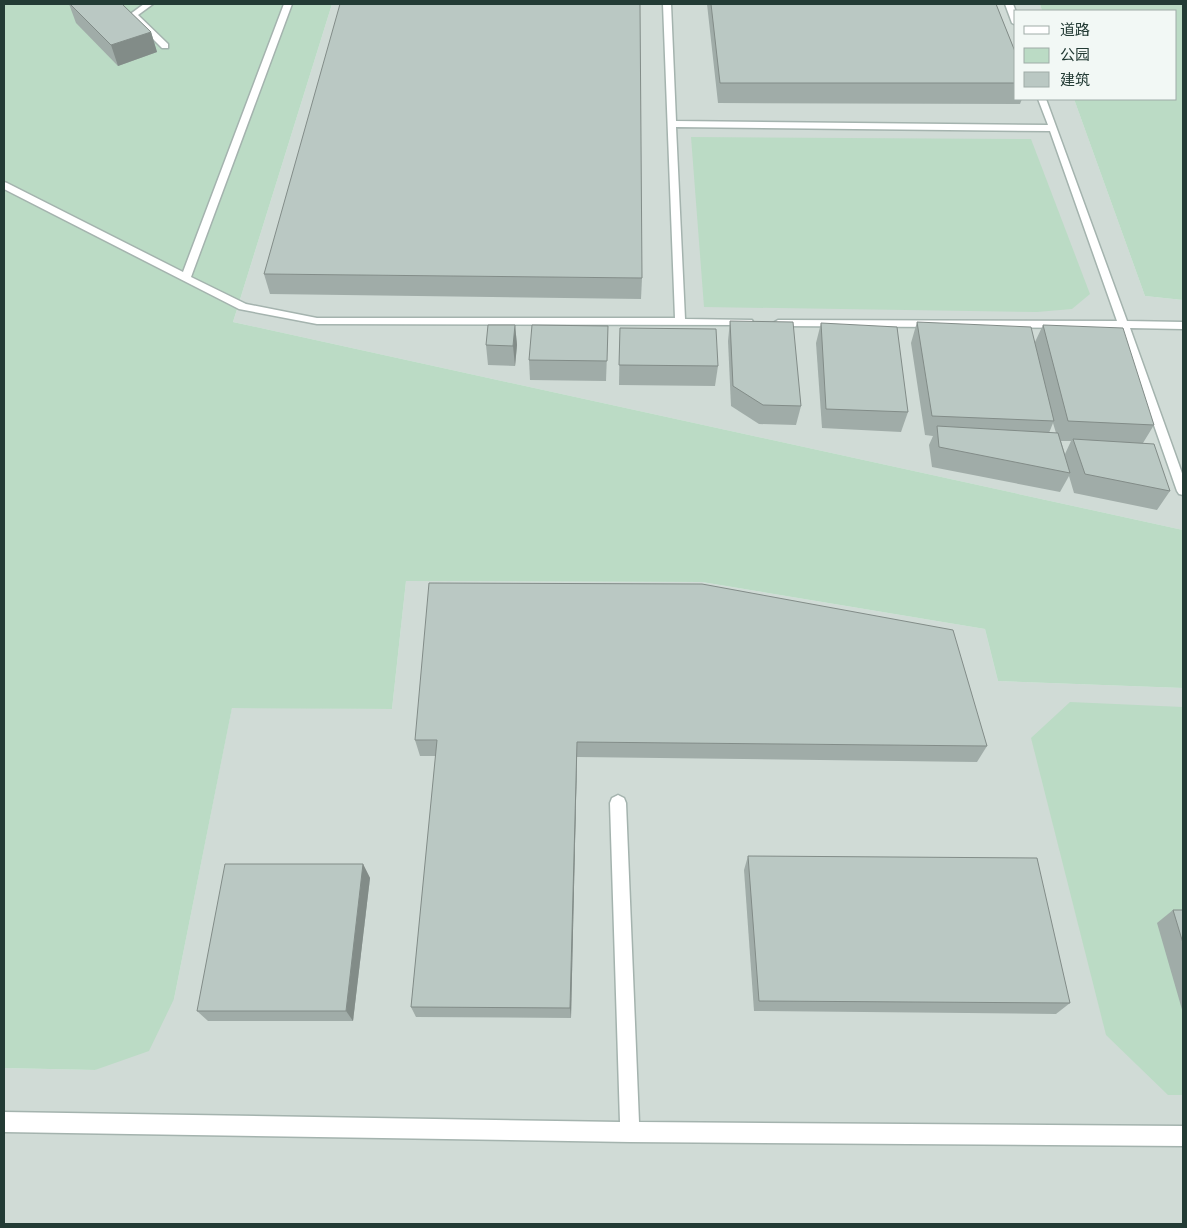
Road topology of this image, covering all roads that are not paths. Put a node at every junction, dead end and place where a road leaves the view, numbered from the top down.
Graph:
1 (149, 4) edge
2 (288, 4) edge
3 (667, 4) edge
4 (1009, 4) edge
5 (1014, 18) edge
6 (165, 46) dead end
7 (1042, 100) edge
8 (673, 124) junction
9 (1052, 128) junction
10 (4, 185) edge
11 (186, 278) junction
12 (680, 322) junction
13 (1124, 325) junction
14 (1183, 325) edge
15 (1183, 491) edge
16 (618, 803) dead end
17 (4, 1122) edge
18 (630, 1132) junction
19 (1183, 1136) edge

1 - 6 lane
2 - 11 lane
3 - 8 lane
4 - 5 lane
7 - 9 lane
8 - 9 lane
8 - 12 lane
9 - 13 lane
10 - 11 lane
11 - 12 lane
12 - 13 lane
13 - 14 lane
13 - 15 lane
16 - 18 street
17 - 18 street
18 - 19 street

